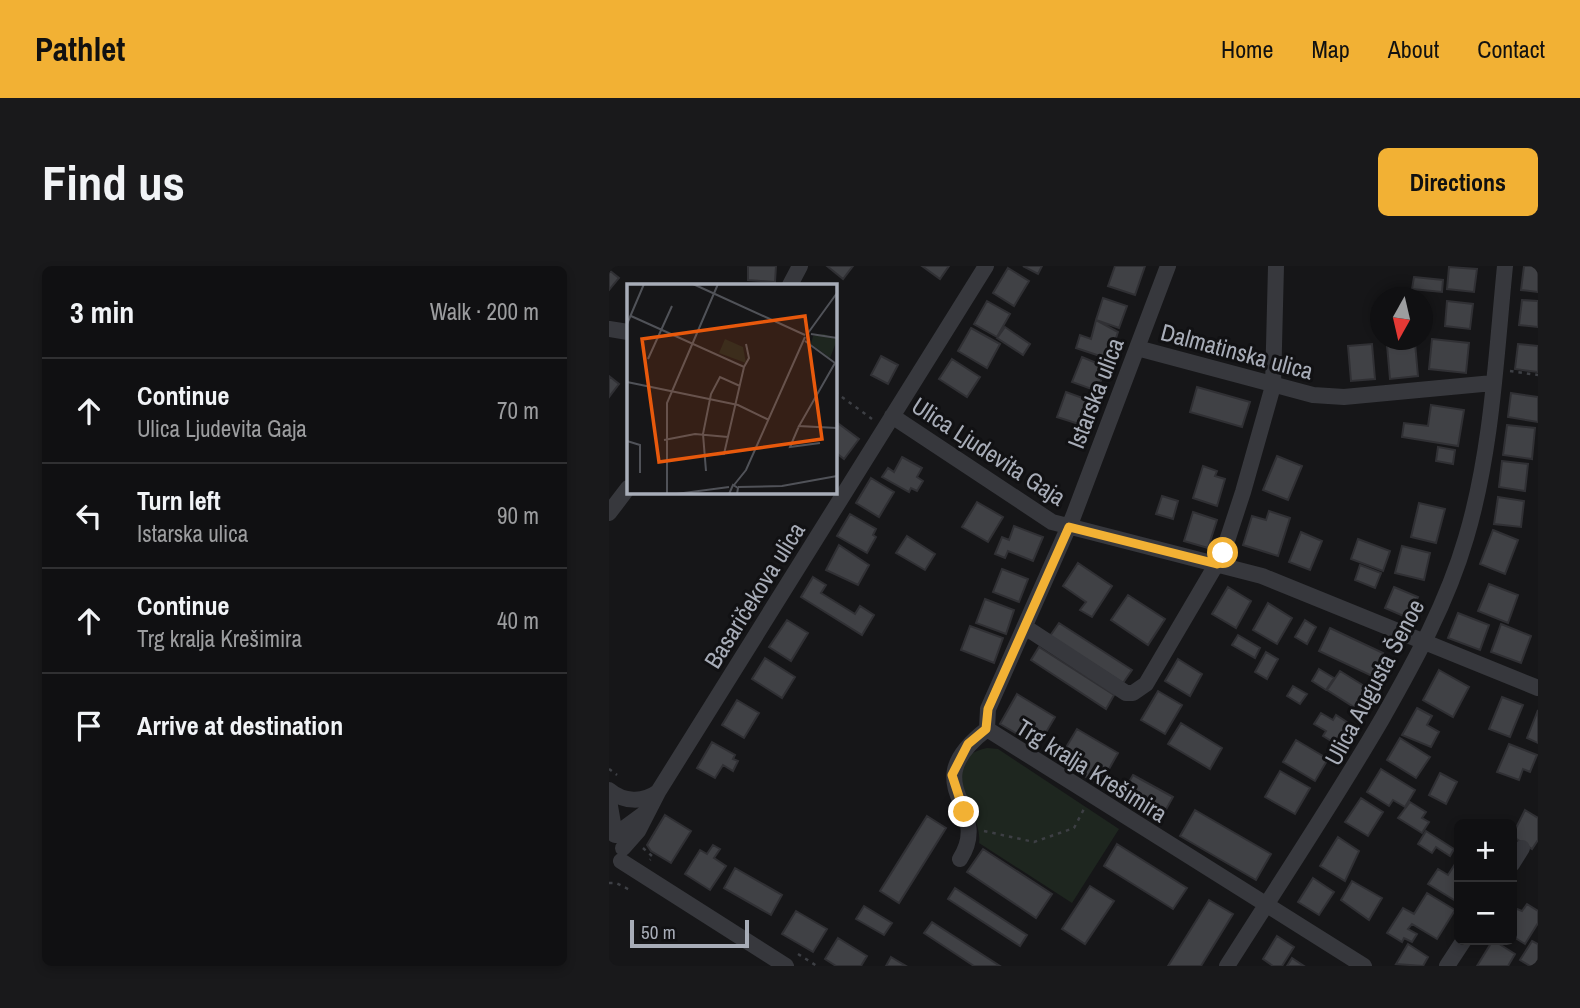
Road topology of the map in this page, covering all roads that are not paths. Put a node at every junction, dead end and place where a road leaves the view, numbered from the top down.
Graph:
1 (800, 266) edge
2 (986, 266) edge
3 (1168, 266) edge
4 (1276, 266) edge
5 (1505, 266) edge
6 (791, 284) edge
7 (609, 329) edge
8 (627, 332) edge
9 (1137, 348) junction
10 (1493, 383) junction
11 (1273, 386) junction
12 (892, 416) junction
13 (627, 489) edge
14 (609, 513) edge
15 (1069, 527) junction
16 (1217, 564) junction
17 (1025, 627) junction
18 (1426, 642) junction
19 (1538, 688) edge
20 (986, 729) junction
21 (609, 790) edge
22 (655, 799) junction
23 (609, 800) edge
24 (1522, 848) dead end
25 (615, 849) edge
26 (1517, 856) edge
27 (960, 859) dead end
28 (1266, 905) junction
29 (1461, 945) edge
30 (786, 966) edge
31 (1227, 966) edge
32 (1364, 966) edge
33 (1447, 966) edge

1 - 6 street
2 - 12 street, Basaričekova ulica
3 - 9 street, Istarska ulica
4 - 11 street
5 - 10 street, Ulica Augusta Šenoe
7 - 8 street
9 - 11 street, Dalmatinska ulica
9 - 15 street, Istarska ulica
10 - 11 street, Dalmatinska ulica
10 - 18 street, Ulica Augusta Šenoe
11 - 16 street
12 - 15 street, Ulica Ljudevita Gaja
12 - 22 street, Basaričekova ulica
13 - 14 street
15 - 16 street, Ulica Ljudevita Gaja
15 - 17 street, Istarska ulica
16 - 17 street
16 - 18 street, Ulica Ljudevita Gaja
17 - 20 street, Istarska ulica
18 - 19 street, Ulica Ljudevita Gaja
18 - 28 street, Ulica Augusta Šenoe
20 - 27 street, Trg kralja Krešimira
20 - 28 street, Trg kralja Krešimira
21 - 22 street
22 - 25 street, Basaričekova ulica
23 - 25 street
24 - 26 street
25 - 30 street
28 - 31 street, Ulica Augusta Šenoe
28 - 32 street, Trg kralja Krešimira
29 - 33 street

